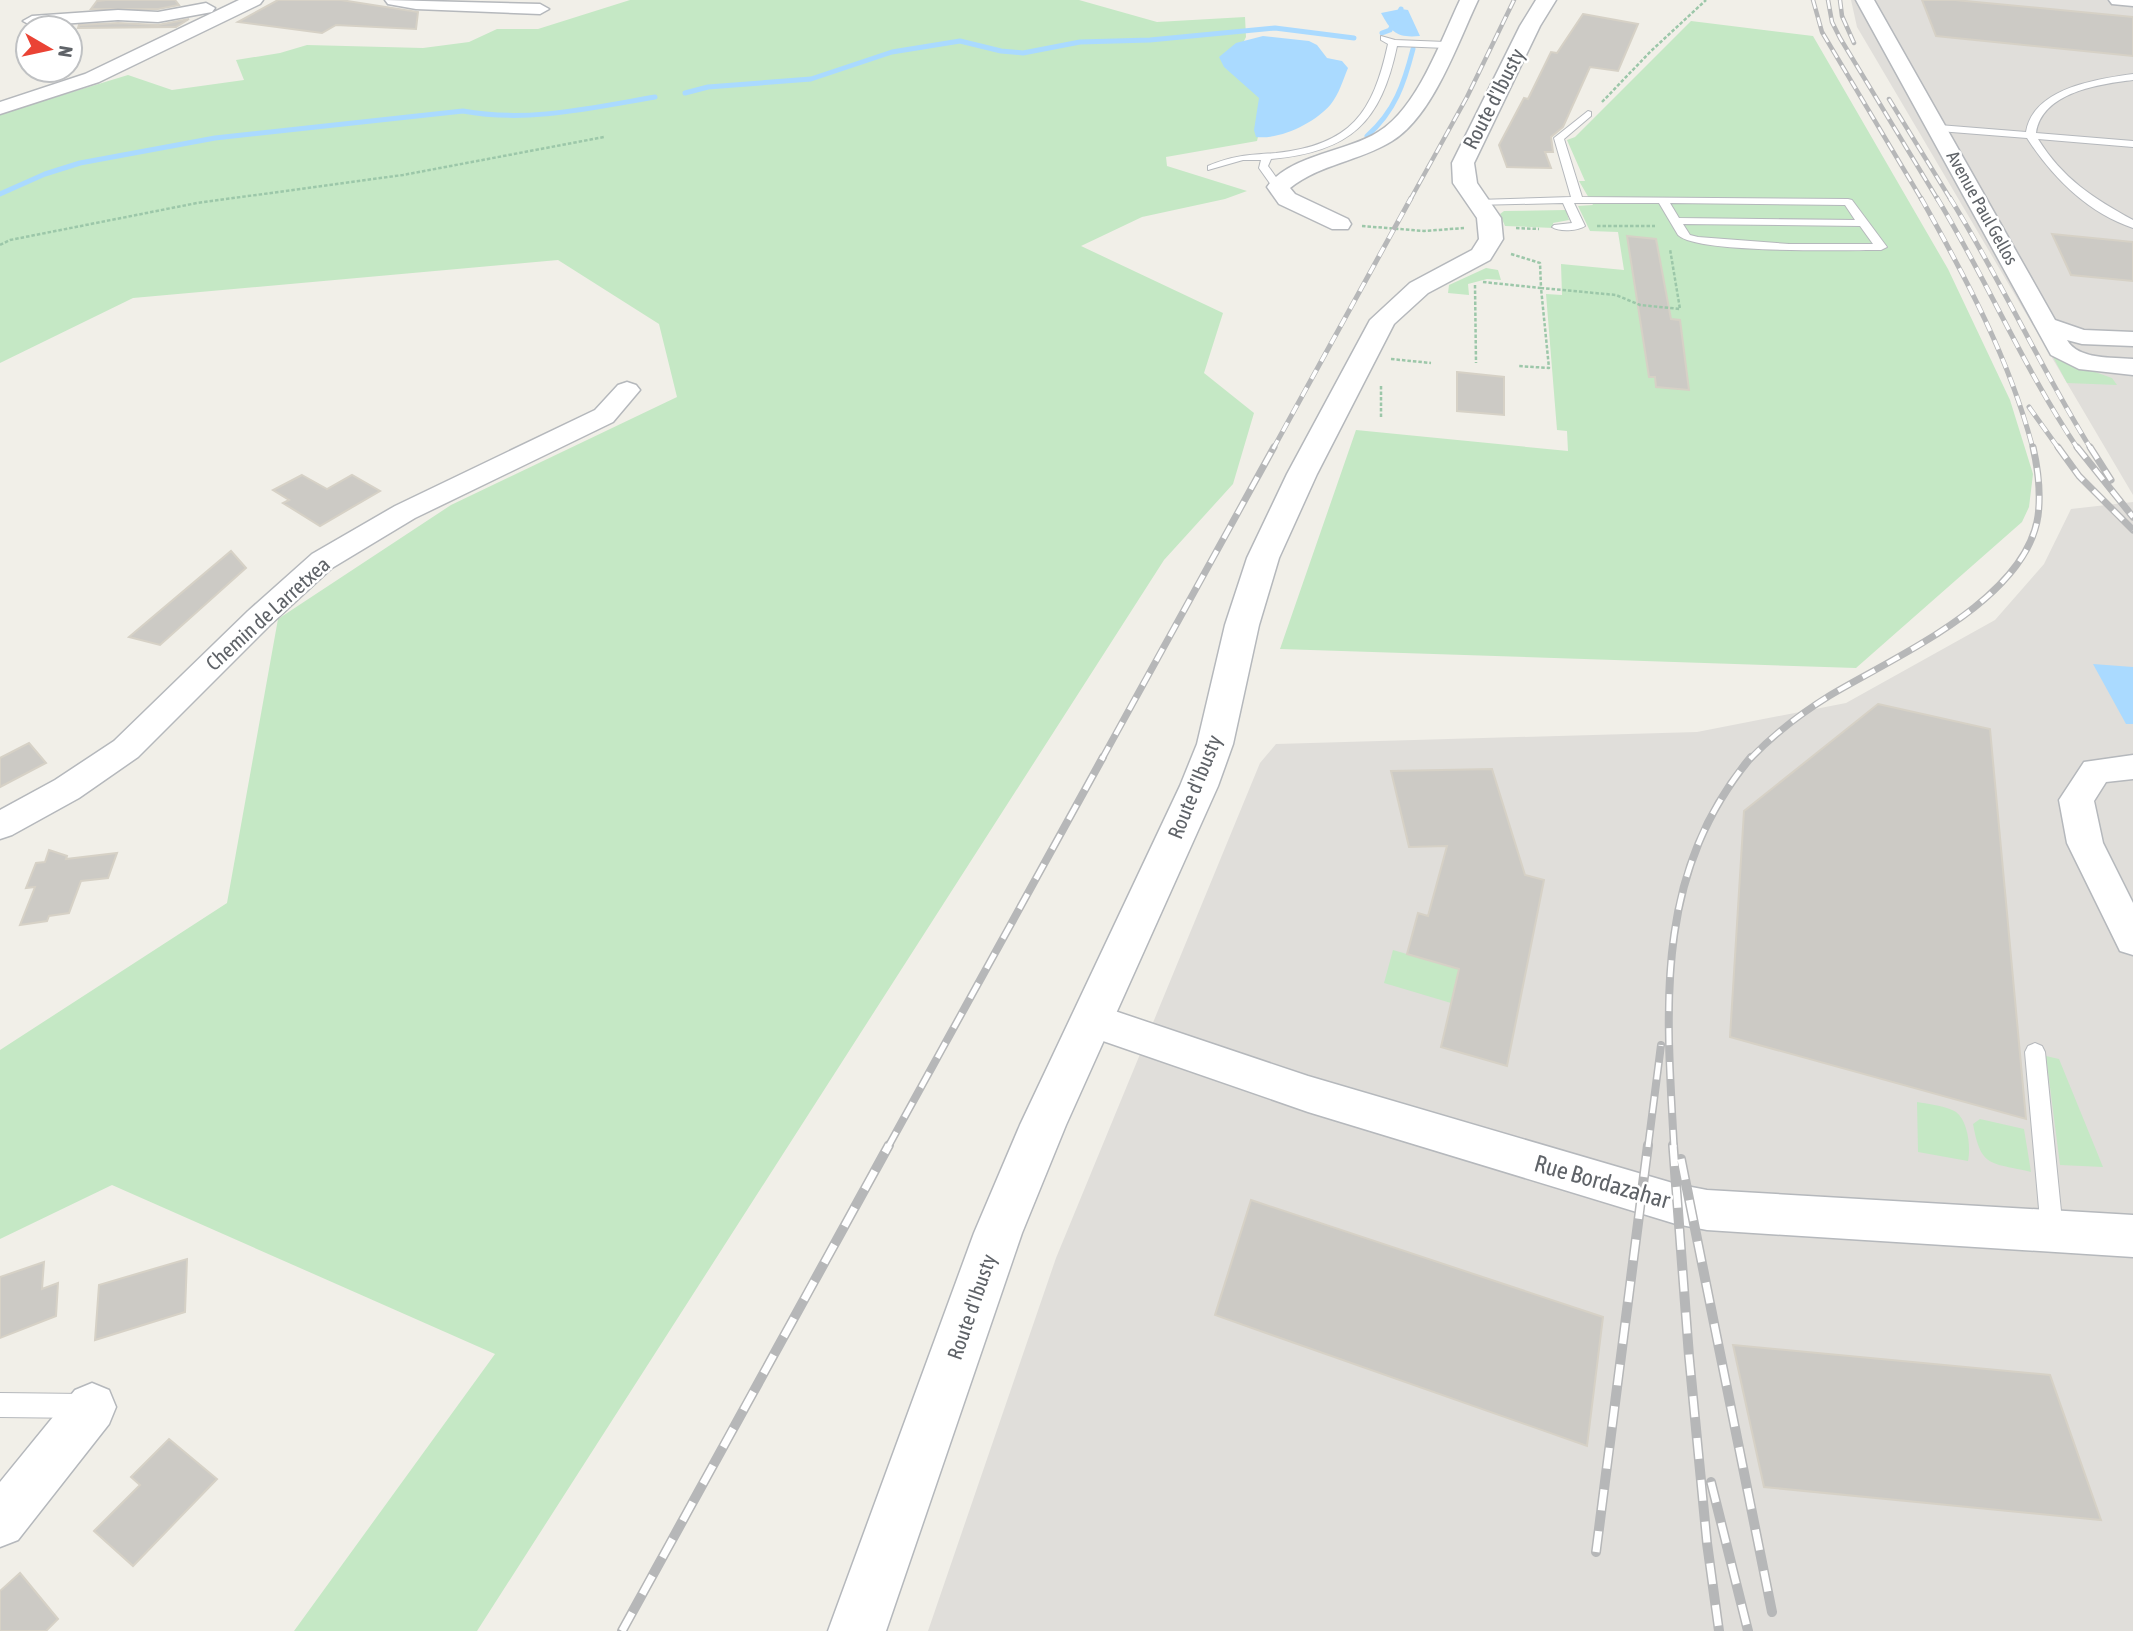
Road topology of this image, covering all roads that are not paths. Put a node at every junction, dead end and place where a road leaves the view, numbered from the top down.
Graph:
1 (246, 0) edge
2 (254, 0) edge
3 (394, 0) edge
4 (1469, 0) edge
5 (1546, 0) edge
6 (1865, 0) edge
7 (2118, 0) edge
8 (2133, 1) edge
9 (540, 9) dead end
10 (84, 17) edge
11 (1446, 45) junction
12 (2133, 78) edge
13 (0, 108) edge
14 (1588, 114) road end
15 (1938, 128) junction
16 (2031, 136) junction
17 (2133, 144) edge
18 (1267, 157) junction
19 (1212, 168) dead end
20 (1278, 187) junction
21 (1662, 200) junction
22 (1573, 201) junction
23 (1478, 203) junction
24 (1675, 221) junction
25 (1863, 223) junction
26 (1340, 224) road end
27 (2133, 225) edge
28 (1558, 227) road end
29 (2046, 325) junction
30 (2133, 340) edge
31 (2133, 366) edge
32 (626, 390) dead end
33 (2133, 767) edge
34 (0, 826) edge
35 (2133, 940) edge
36 (1091, 1020) junction
37 (2035, 1052) dead end
38 (2052, 1231) junction
39 (2133, 1236) edge
40 (0, 1405) edge
41 (92, 1407) joint
42 (0, 1522) edge
43 (857, 1631) edge

1 - 10 street
2 - 13 street
3 - 9 street
4 - 11 street
5 - 23 street, Route d'Ibusty
6 - 15 street, Avenue Paul Gellos
7 - 8 street
11 - 18 lane
11 - 20 street
12 - 16 lane
14 - 22 lane
15 - 16 lane
15 - 29 street, Avenue Paul Gellos
16 - 17 lane
16 - 27 lane
18 - 19 lane
18 - 20 lane
20 - 26 street
21 - 22 lane
21 - 24 lane
21 - 25 lane
22 - 23 lane
22 - 28 lane
23 - 36 street, Route d'Ibusty
24 - 25 lane
24 - 25 lane
29 - 30 street
29 - 31 street, Avenue Paul Gellos
32 - 34 street, Chemin de Larretxea
33 - 35 street
36 - 38 street, Rue Bordazahar
36 - 43 street, Route d'Ibusty
37 - 38 lane
38 - 39 street, Rue Bordazahar
40 - 41 lane
41 - 42 street

